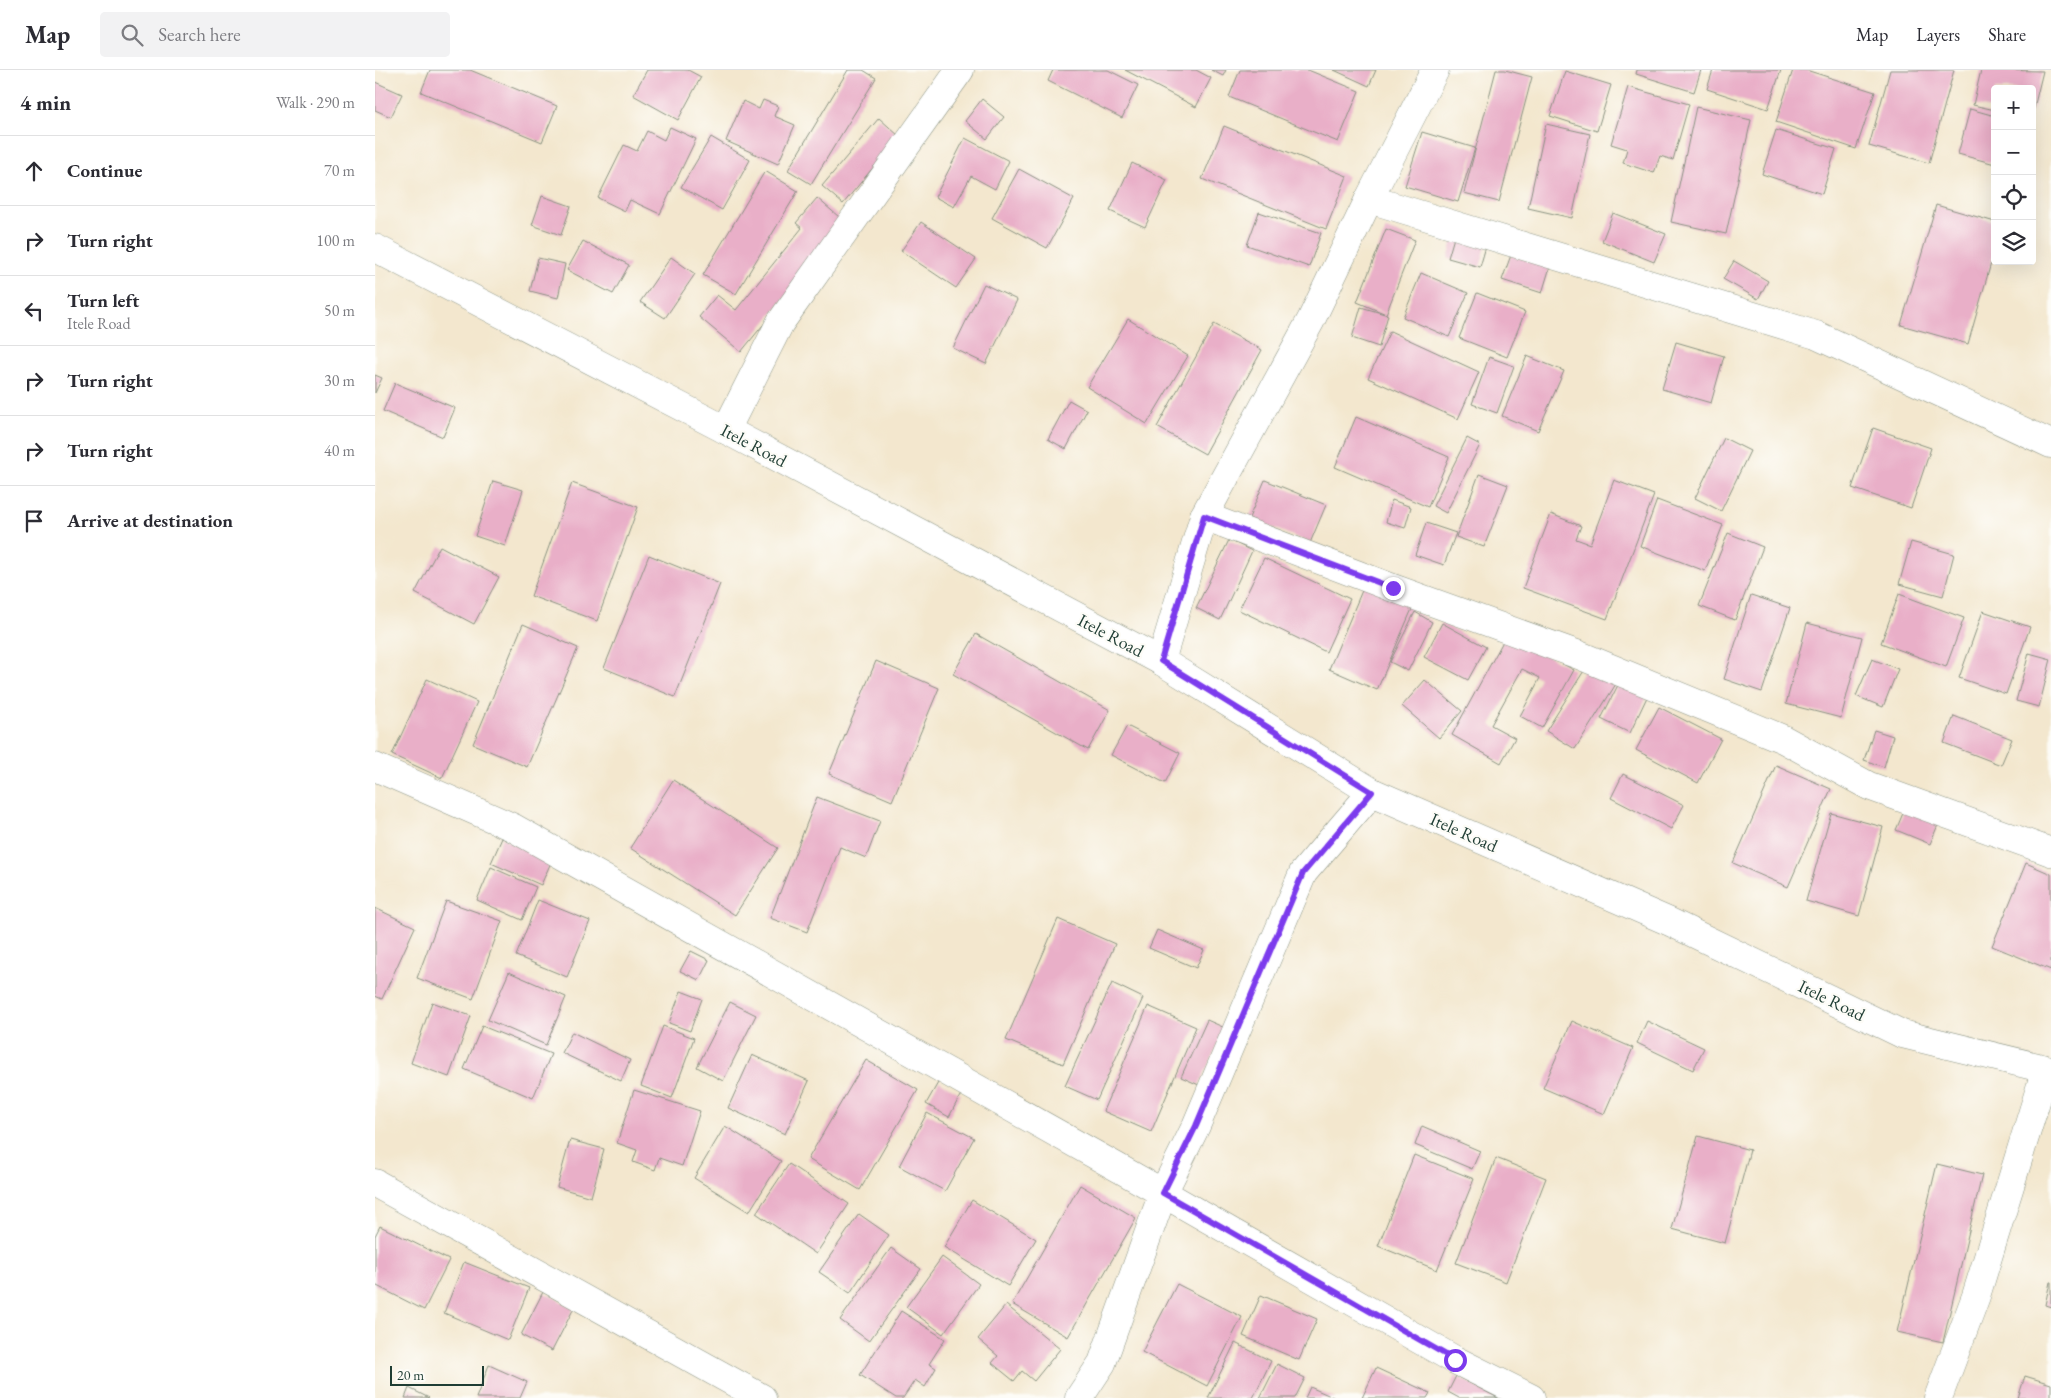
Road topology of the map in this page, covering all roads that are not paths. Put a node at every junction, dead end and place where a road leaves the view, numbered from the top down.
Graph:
1 (960, 70) edge
2 (1435, 70) edge
3 (1369, 199) junction
4 (375, 248) edge
5 (726, 430) junction
6 (2051, 444) edge
7 (1204, 516) junction
8 (1161, 661) junction
9 (375, 767) edge
10 (1372, 792) junction
11 (2051, 852) edge
12 (2048, 1071) edge
13 (375, 1183) edge
14 (1163, 1193) junction
15 (762, 1398) edge
16 (1079, 1398) edge
17 (1531, 1398) edge
18 (1938, 1398) edge

1 - 5 street
2 - 3 street
3 - 6 street
3 - 7 street
4 - 5 street, Itele Road
5 - 8 street, Itele Road
7 - 8 street
7 - 11 street
8 - 10 street, Itele Road
9 - 14 street
10 - 12 street, Itele Road
10 - 14 street
12 - 18 street
13 - 15 street
14 - 16 street
14 - 17 street

